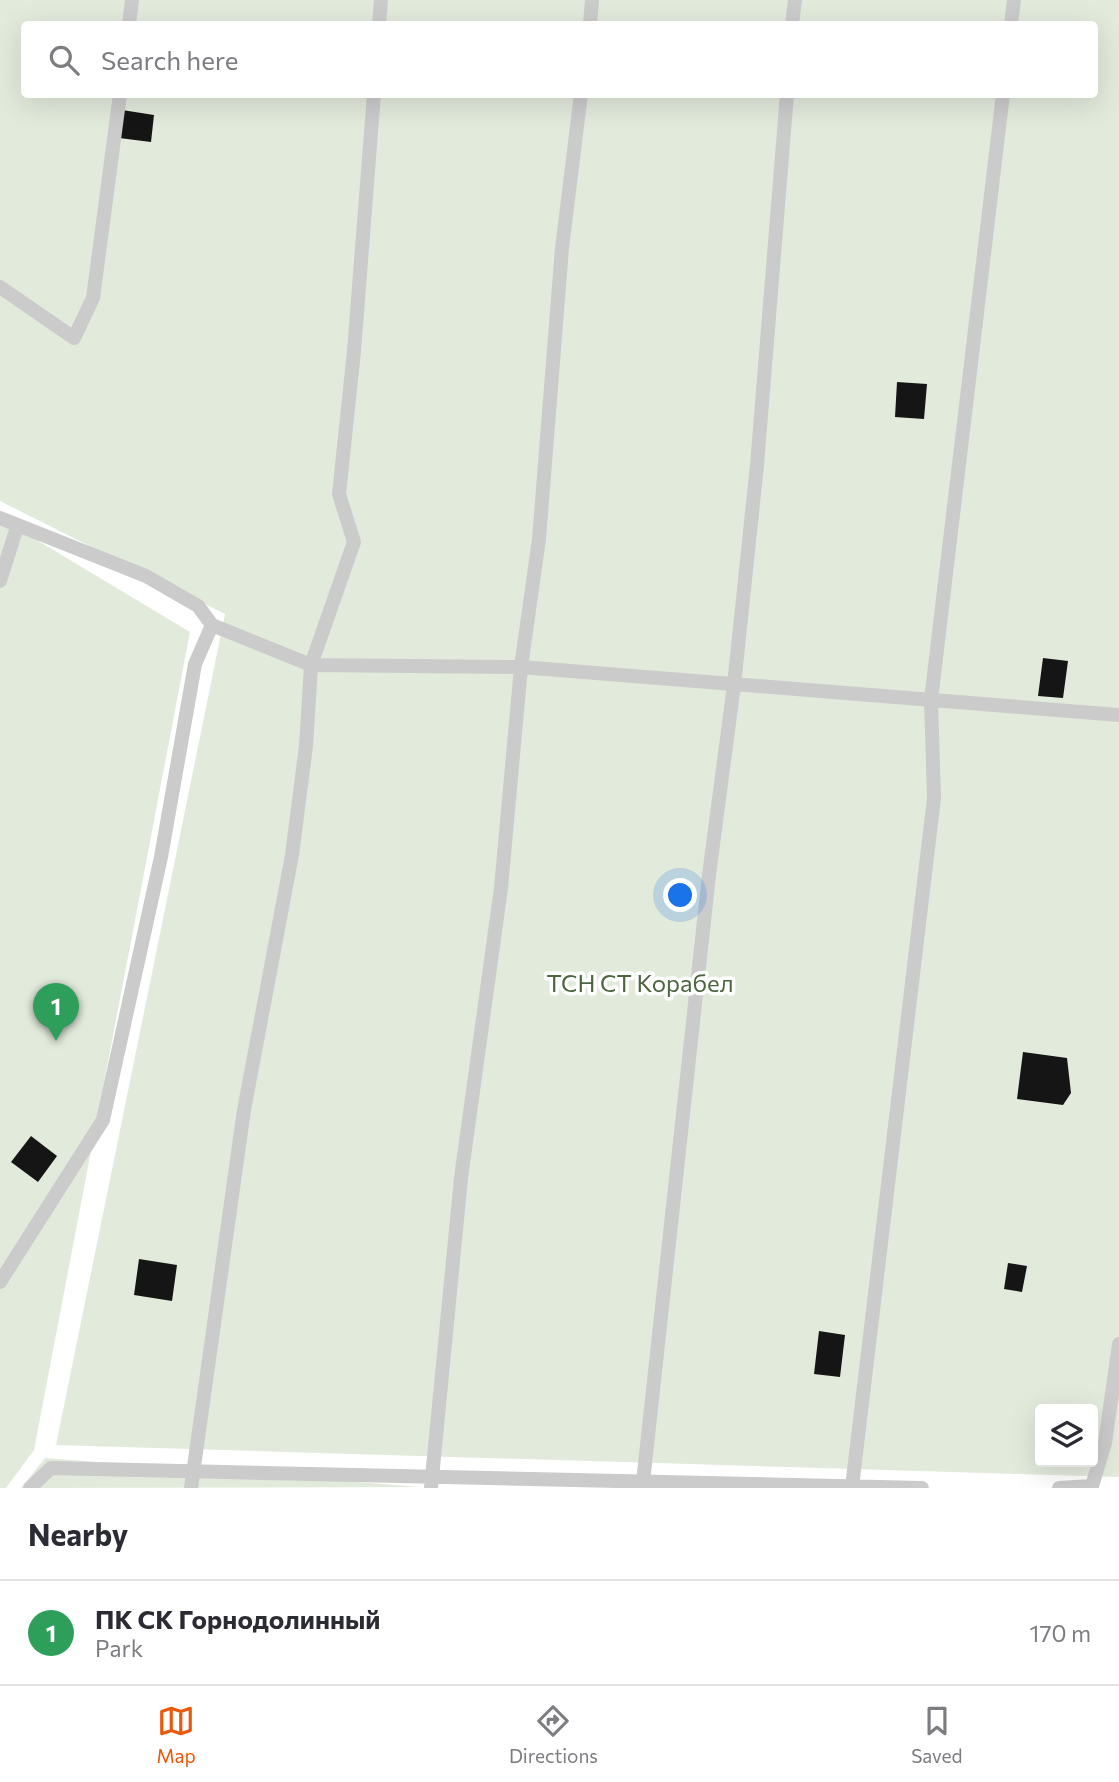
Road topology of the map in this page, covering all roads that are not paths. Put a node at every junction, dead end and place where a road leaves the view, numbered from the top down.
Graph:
1 (132, 0) edge
2 (381, 0) edge
3 (592, 0) edge
4 (795, 0) edge
5 (1014, 0) edge
6 (129, 21) edge
7 (379, 21) edge
8 (590, 21) edge
9 (792, 21) edge
10 (1011, 21) edge
11 (119, 98) edge
12 (374, 98) edge
13 (581, 98) edge
14 (787, 98) edge
15 (1003, 98) edge
16 (0, 287) edge
17 (0, 518) edge
18 (17, 527) junction
19 (0, 582) edge
20 (212, 625) junction
21 (311, 666) junction
22 (521, 667) junction
23 (734, 685) junction
24 (931, 700) junction
25 (1119, 715) edge
26 (0, 1282) edge
27 (1119, 1344) edge
28 (194, 1472) junction
29 (643, 1482) junction
30 (432, 1483) edge
31 (852, 1486) edge
32 (1092, 1487) edge
33 (30, 1488) edge
34 (191, 1488) edge
35 (922, 1488) edge
36 (1059, 1488) edge

1 - 6 lane
2 - 7 lane
3 - 8 lane
4 - 9 lane
5 - 10 lane
11 - 16 lane
12 - 21 lane
13 - 22 lane
14 - 23 lane
15 - 24 lane
17 - 18 lane
18 - 19 lane
18 - 20 lane
20 - 21 lane
20 - 26 lane
21 - 22 lane
21 - 28 lane
22 - 23 lane
22 - 30 lane
23 - 24 lane
23 - 29 lane
24 - 25 lane
24 - 31 lane
27 - 32 lane
28 - 30 lane
28 - 33 lane
28 - 34 lane
29 - 30 lane
29 - 31 lane
31 - 35 lane
32 - 36 lane

